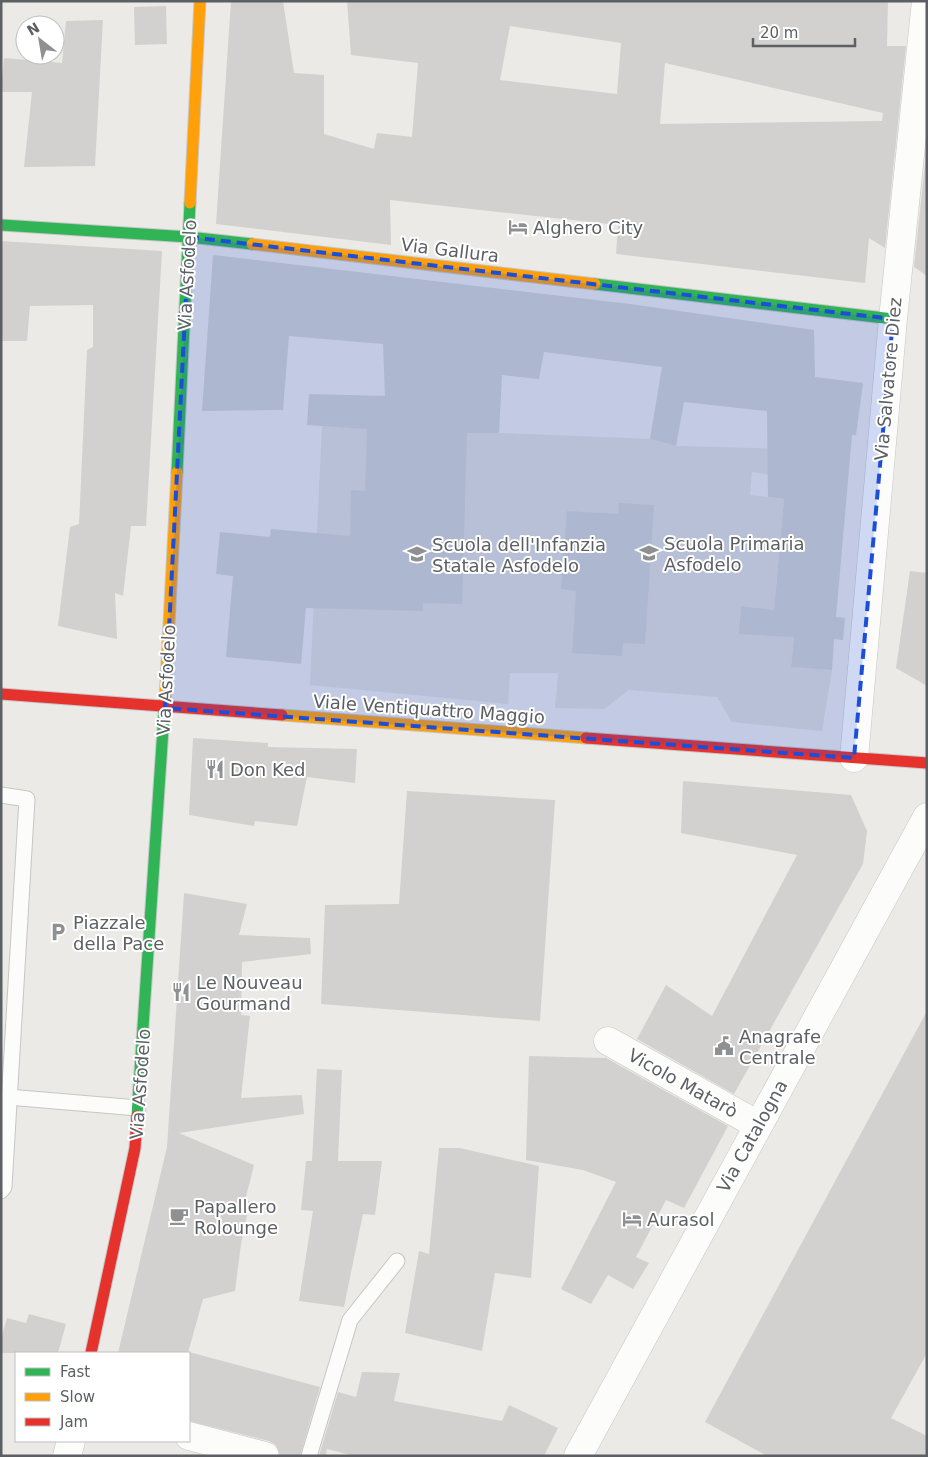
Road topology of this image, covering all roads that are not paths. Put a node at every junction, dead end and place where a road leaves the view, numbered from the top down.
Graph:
1 (200, 1) edge
2 (926, 1) edge
3 (925, 46) edge
4 (1, 225) edge
5 (189, 237) junction
6 (893, 319) junction
7 (1, 694) edge
8 (165, 708) junction
9 (854, 758) junction
10 (927, 763) edge
11 (1, 796) edge
12 (927, 816) edge
13 (608, 1041) dead end
14 (8, 1097) junction
15 (138, 1108) junction
16 (758, 1125) junction
17 (1, 1190) edge
18 (397, 1262) dead end
19 (91, 1352) edge
20 (190, 1436) edge
21 (71, 1442) edge
22 (67, 1456) edge
23 (265, 1456) edge
24 (309, 1456) edge
25 (578, 1456) edge

1 - 5 street, Via Asfodelo
2 - 3 street, Via Salvatore Diez
3 - 6 street, Via Salvatore Diez
4 - 5 street, Via Gallura
5 - 6 street, Via Gallura
5 - 8 street, Via Asfodelo
6 - 9 street, Via Salvatore Diez
7 - 8 street, Viale Ventiquattro Maggio
8 - 9 street, Viale Ventiquattro Maggio
8 - 15 street, Via Asfodelo
9 - 10 street, Viale Ventiquattro Maggio
11 - 14 lane
12 - 16 street, Via Catalogna
13 - 16 street, Vicolo Matarò
14 - 15 lane
14 - 17 lane
15 - 19 street, Via Asfodelo
16 - 25 street, Via Catalogna
18 - 24 lane
20 - 23 street
21 - 22 street

